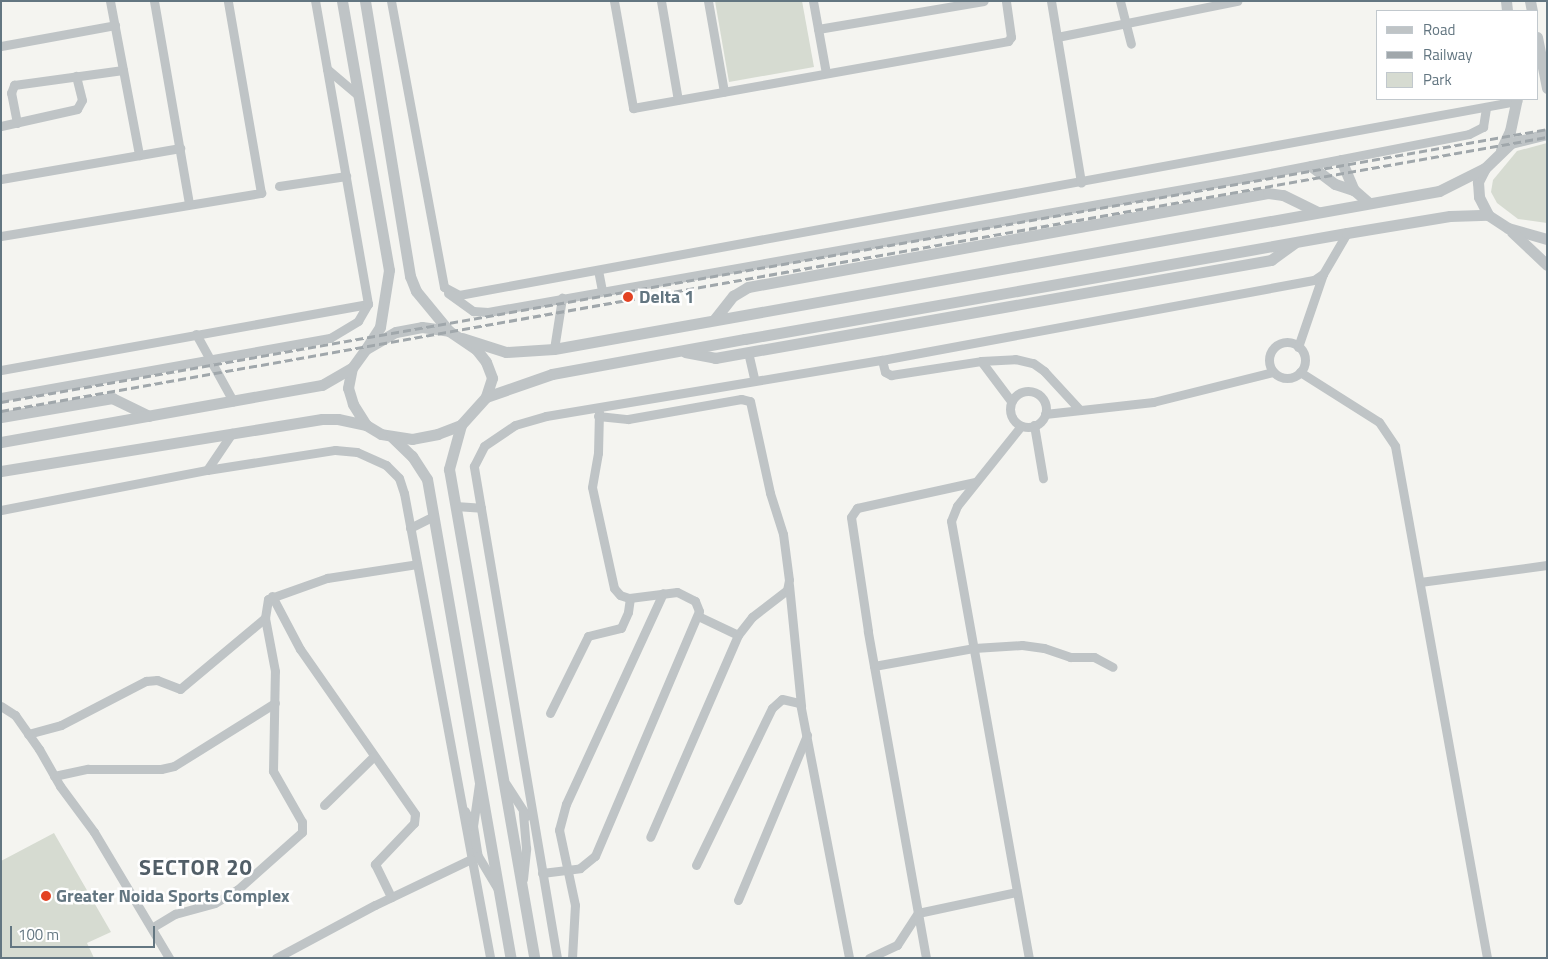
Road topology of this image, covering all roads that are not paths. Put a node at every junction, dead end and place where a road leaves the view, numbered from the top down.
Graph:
1 (110, 1) edge
2 (154, 1) edge
3 (228, 1) edge
4 (315, 1) edge
5 (342, 1) edge
6 (365, 1) edge
7 (391, 1) edge
8 (614, 1) edge
9 (661, 1) edge
10 (708, 1) edge
11 (813, 1) edge
12 (984, 1) edge
13 (1006, 1) edge
14 (1051, 1) edge
15 (1120, 1) edge
16 (1237, 1) edge
17 (1125, 22) junction
18 (115, 25) junction
19 (818, 28) junction
20 (1057, 37) junction
21 (1538, 42) edge
22 (1131, 44) dead end
23 (1, 46) edge
24 (327, 69) junction
25 (123, 70) junction
26 (826, 74) junction
27 (76, 76) junction
28 (1547, 88) edge
29 (724, 92) junction
30 (359, 96) junction
31 (678, 100) junction
32 (1517, 100) edge
33 (1486, 107) junction
34 (17, 122) junction
35 (1, 126) edge
36 (1547, 134) edge
37 (180, 148) junction
38 (139, 155) junction
39 (1498, 156) junction
40 (1341, 160) junction
41 (1310, 166) junction
42 (1485, 168) junction
43 (346, 176) junction
44 (1, 180) edge
45 (1081, 182) junction
46 (279, 186) dead end
47 (1354, 190) junction
48 (1369, 203) junction
49 (189, 204) junction
50 (1318, 212) junction
51 (1488, 215) junction
52 (1508, 228) junction
53 (1347, 233) junction
54 (1, 236) edge
55 (1547, 239) edge
56 (1295, 242) junction
57 (1547, 265) edge
58 (598, 270) junction
59 (1323, 274) junction
60 (447, 291) junction
61 (602, 291) junction
62 (562, 298) junction
63 (368, 304) junction
64 (714, 320) junction
65 (449, 331) junction
66 (196, 334) junction
67 (462, 338) junction
68 (1298, 347) junction
69 (366, 349) junction
70 (554, 349) junction
71 (679, 351) junction
72 (748, 352) junction
73 (882, 360) junction
74 (981, 360) junction
75 (209, 361) junction
76 (352, 368) junction
77 (1, 370) edge
78 (1273, 372) junction
79 (1300, 372) junction
80 (754, 379) junction
81 (1, 397) edge
82 (486, 397) junction
83 (232, 401) junction
84 (1011, 401) junction
85 (599, 406) junction
86 (1080, 410) junction
87 (1045, 414) junction
88 (149, 416) junction
89 (598, 416) junction
90 (1, 417) edge
91 (366, 425) junction
92 (461, 425) junction
93 (1034, 425) junction
94 (1021, 426) junction
95 (232, 433) junction
96 (392, 437) junction
97 (1, 442) edge
98 (7, 470) edge
99 (207, 470) junction
100 (1043, 478) dead end
101 (1, 480) edge
102 (975, 482) junction
103 (455, 506) junction
104 (481, 508) junction
105 (1, 510) edge
106 (432, 518) junction
107 (410, 528) junction
108 (417, 564) junction
109 (1547, 565) edge
110 (1420, 582) junction
111 (789, 584) junction
112 (663, 593) junction
113 (272, 596) junction
114 (630, 598) junction
115 (698, 616) junction
116 (265, 618) junction
117 (738, 635) junction
118 (974, 648) junction
119 (874, 666) junction
120 (1113, 666) dead end
121 (275, 703) junction
122 (1, 706) edge
123 (801, 707) junction
124 (550, 713) dead end
125 (28, 734) junction
126 (807, 735) junction
127 (374, 756) junction
128 (54, 776) junction
129 (503, 779) junction
130 (479, 783) junction
131 (324, 805) dead end
132 (462, 806) junction
133 (523, 812) junction
134 (533, 822) junction
135 (473, 826) junction
136 (650, 837) dead end
137 (471, 859) junction
138 (696, 864) dead end
139 (568, 872) junction
140 (542, 873) junction
141 (522, 886) junction
142 (499, 890) junction
143 (1016, 892) junction
144 (390, 897) junction
145 (738, 900) dead end
146 (918, 913) junction
147 (153, 927) junction
148 (490, 957) edge
149 (169, 958) edge
150 (276, 958) edge
151 (511, 958) edge
152 (534, 958) edge
153 (557, 958) edge
154 (572, 958) edge
155 (849, 958) edge
156 (869, 958) edge
157 (926, 958) edge
158 (1029, 958) edge
159 (1487, 958) edge

1 - 18 street
2 - 37 street
3 - 49 street
4 - 24 street
5 - 30 street
6 - 65 street
7 - 60 street
8 - 31 street
9 - 31 street
10 - 29 street
11 - 19 street
12 - 19 street
13 - 26 street
14 - 20 street
15 - 17 street
16 - 17 street
17 - 20 street
17 - 22 street
18 - 23 street
18 - 25 street
19 - 26 street
20 - 45 street
21 - 28 street
24 - 30 street
24 - 43 street
25 - 27 street
25 - 38 street
26 - 29 street
27 - 34 street
27 - 34 street
29 - 31 street
30 - 69 street
32 - 33 street
32 - 39 street
33 - 40 street
33 - 45 street
34 - 35 street
36 - 39 street
37 - 38 street
37 - 49 street
38 - 44 street
39 - 42 street
40 - 41 street
40 - 47 street
41 - 47 street
41 - 61 street
42 - 48 street
42 - 51 street
43 - 46 street
43 - 63 street
45 - 58 street
47 - 48 street
48 - 50 street
49 - 54 street
50 - 64 street
50 - 64 street
51 - 52 street
51 - 53 street
52 - 55 street
52 - 57 street
53 - 56 street
53 - 59 street
56 - 71 street
56 - 72 street
58 - 60 street
58 - 61 street
59 - 68 street
59 - 73 street
60 - 62 street
61 - 62 street
62 - 70 street
63 - 66 street
63 - 75 street
64 - 70 street
65 - 67 street
65 - 69 street
66 - 75 street
66 - 77 street
67 - 70 street
67 - 82 street
68 - 78 street
68 - 79 street
69 - 76 street
71 - 72 street
71 - 82 street
72 - 80 street
73 - 74 street
73 - 80 street
74 - 84 street
74 - 86 street
75 - 81 street
75 - 83 street
76 - 83 street
76 - 91 street
78 - 79 street
78 - 86 street
79 - 110 street
80 - 85 street
82 - 92 street
83 - 88 street
84 - 87 street
84 - 94 street
85 - 89 street
85 - 104 street
86 - 87 street
87 - 93 street
88 - 90 street
88 - 97 street
89 - 111 street
89 - 114 street
91 - 95 street
91 - 96 street
92 - 96 street
92 - 103 street
93 - 94 street
93 - 100 street
94 - 102 street
95 - 98 street
95 - 99 street
96 - 106 street
98 - 101 street
99 - 105 street
99 - 107 street
102 - 118 street
102 - 119 street
103 - 104 street
103 - 129 street
104 - 134 street
106 - 107 street
106 - 130 street
107 - 108 street
108 - 113 street
108 - 132 street
109 - 110 street
110 - 159 street
111 - 117 street
111 - 123 street
112 - 114 street
112 - 115 street
112 - 139 street
113 - 116 street
113 - 127 street
114 - 124 street
115 - 117 street
115 - 139 street
116 - 121 street
116 - 125 street
117 - 136 street
118 - 119 street
118 - 120 street
118 - 143 street
119 - 146 street
121 - 128 street
121 - 147 street
122 - 125 street
123 - 126 street
123 - 138 street
125 - 128 street
126 - 145 street
126 - 155 street
127 - 131 street
127 - 144 street
128 - 147 street
129 - 133 street
129 - 141 street
130 - 135 street
130 - 142 street
132 - 135 street
132 - 137 street
133 - 134 street
133 - 141 street
134 - 140 street
135 - 142 street
137 - 144 street
137 - 148 street
139 - 140 street
139 - 154 street
140 - 153 street
141 - 152 street
142 - 151 street
143 - 146 street
143 - 158 street
144 - 150 street
146 - 156 street
146 - 157 street
147 - 149 street

